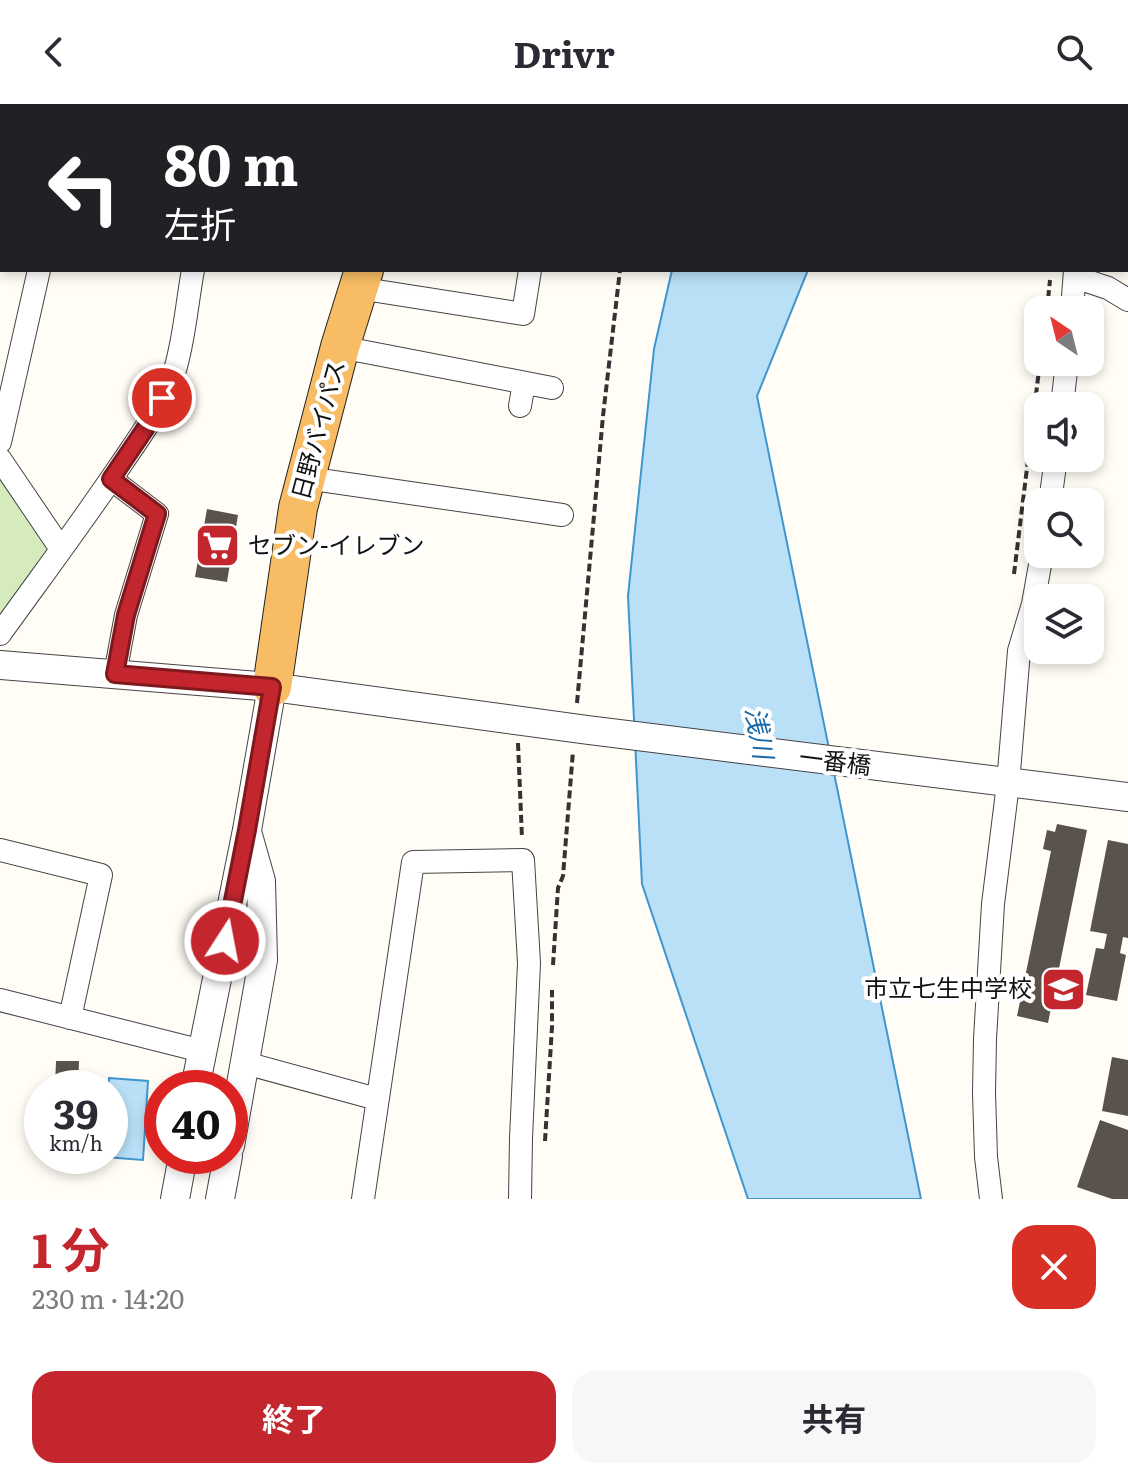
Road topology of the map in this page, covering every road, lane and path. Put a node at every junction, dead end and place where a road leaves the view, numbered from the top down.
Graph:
1 (39, 272) edge
2 (193, 272) edge
3 (530, 272) edge
4 (620, 272) edge
5 (1052, 272) edge
6 (1075, 274) edge
7 (361, 279) edge
8 (1049, 296) edge
9 (1073, 296) edge
10 (1128, 300) edge
11 (340, 347) junction
12 (1038, 376) edge
13 (524, 383) junction
14 (552, 388) dead end
15 (520, 406) dead end
16 (0, 442) edge
17 (0, 459) edge
18 (306, 478) junction
19 (111, 479) junction
20 (562, 515) dead end
21 (61, 549) junction
22 (1039, 568) edge
23 (1013, 584) dead end
24 (0, 634) edge
25 (0, 665) edge
26 (115, 674) junction
27 (272, 687) junction
28 (521, 721) junction
29 (582, 729) junction
30 (998, 782) junction
31 (1128, 797) edge
32 (247, 830) junction
33 (0, 850) edge
34 (523, 860) junction
35 (553, 965) dead end
36 (552, 983) dead end
37 (0, 1000) edge
38 (70, 1018) junction
39 (202, 1051) junction
40 (245, 1063) junction
41 (198, 1070) edge
42 (244, 1070) edge
43 (377, 1099) junction
44 (545, 1145) dead end
45 (180, 1174) edge
46 (225, 1174) edge
47 (175, 1199) edge
48 (220, 1199) edge
49 (363, 1199) edge
50 (520, 1199) edge
51 (991, 1199) edge

1 - 16 street
2 - 19 street
3 - 7 street
4 - 29 path
5 - 8 path
6 - 9 street
6 - 10 street
7 - 11 highway, 日野バイパス
11 - 13 street
11 - 18 highway, 日野バイパス
12 - 23 path
13 - 14 street
13 - 15 street
17 - 21 street
18 - 20 street
18 - 27 highway, 日野バイパス
19 - 21 street
19 - 26 street
21 - 24 street
22 - 30 street
25 - 26 street, 一番橋
26 - 27 street, 一番橋
27 - 28 street, 一番橋
27 - 32 street
28 - 29 street, 一番橋
28 - 34 path
29 - 30 street, 一番橋
29 - 35 path
30 - 31 street, 一番橋
30 - 51 street
32 - 39 street
32 - 40 street
33 - 38 street
34 - 43 street
34 - 50 street
36 - 44 path
37 - 38 street
38 - 39 street
39 - 41 street
40 - 42 street
40 - 43 street
43 - 49 street
45 - 47 street
46 - 48 street

